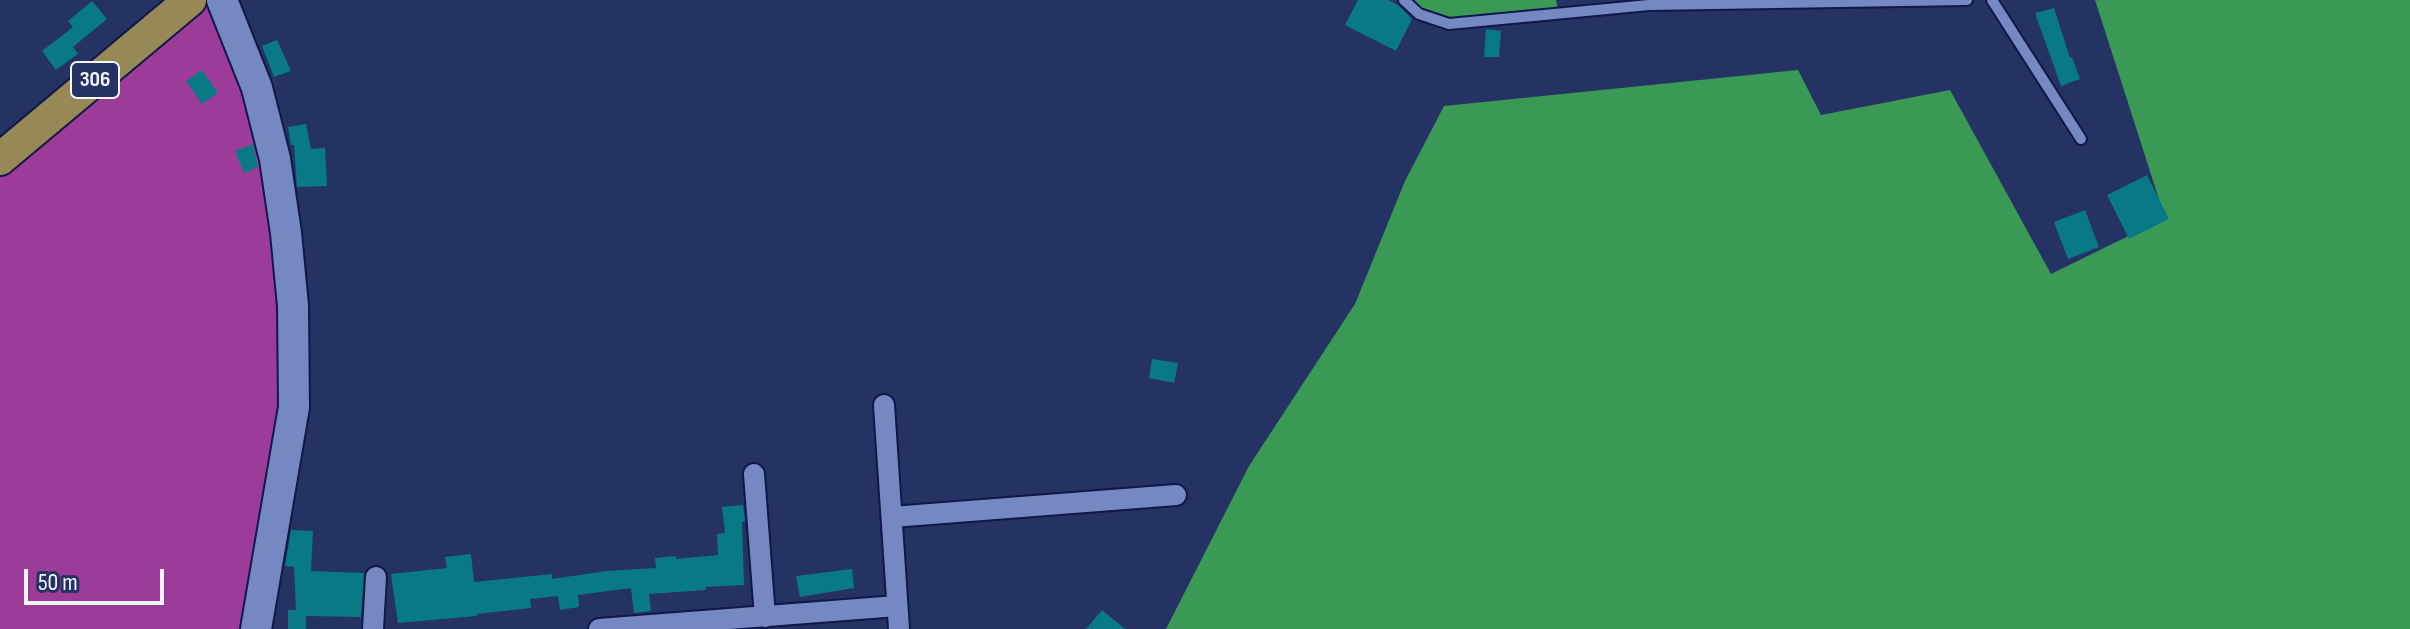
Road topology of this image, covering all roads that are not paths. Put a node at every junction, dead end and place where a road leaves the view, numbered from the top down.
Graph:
1 (190, 0) edge
2 (222, 0) edge
3 (1404, 0) edge
4 (1967, 0) edge
5 (1992, 0) edge
6 (2081, 139) dead end
7 (0, 159) edge
8 (884, 405) dead end
9 (754, 474) dead end
10 (1176, 495) dead end
11 (892, 517) junction
12 (376, 577) dead end
13 (897, 606) junction
14 (765, 617) junction
15 (722, 625) edge
16 (256, 629) edge
17 (373, 629) edge
18 (599, 629) edge
19 (899, 629) edge

1 - 7 main road, 306
2 - 16 street
3 - 4 lane
5 - 6 lane
8 - 11 street
9 - 14 street
10 - 11 street
11 - 13 street
12 - 17 street
13 - 14 street
13 - 19 street
14 - 15 street
15 - 18 street

